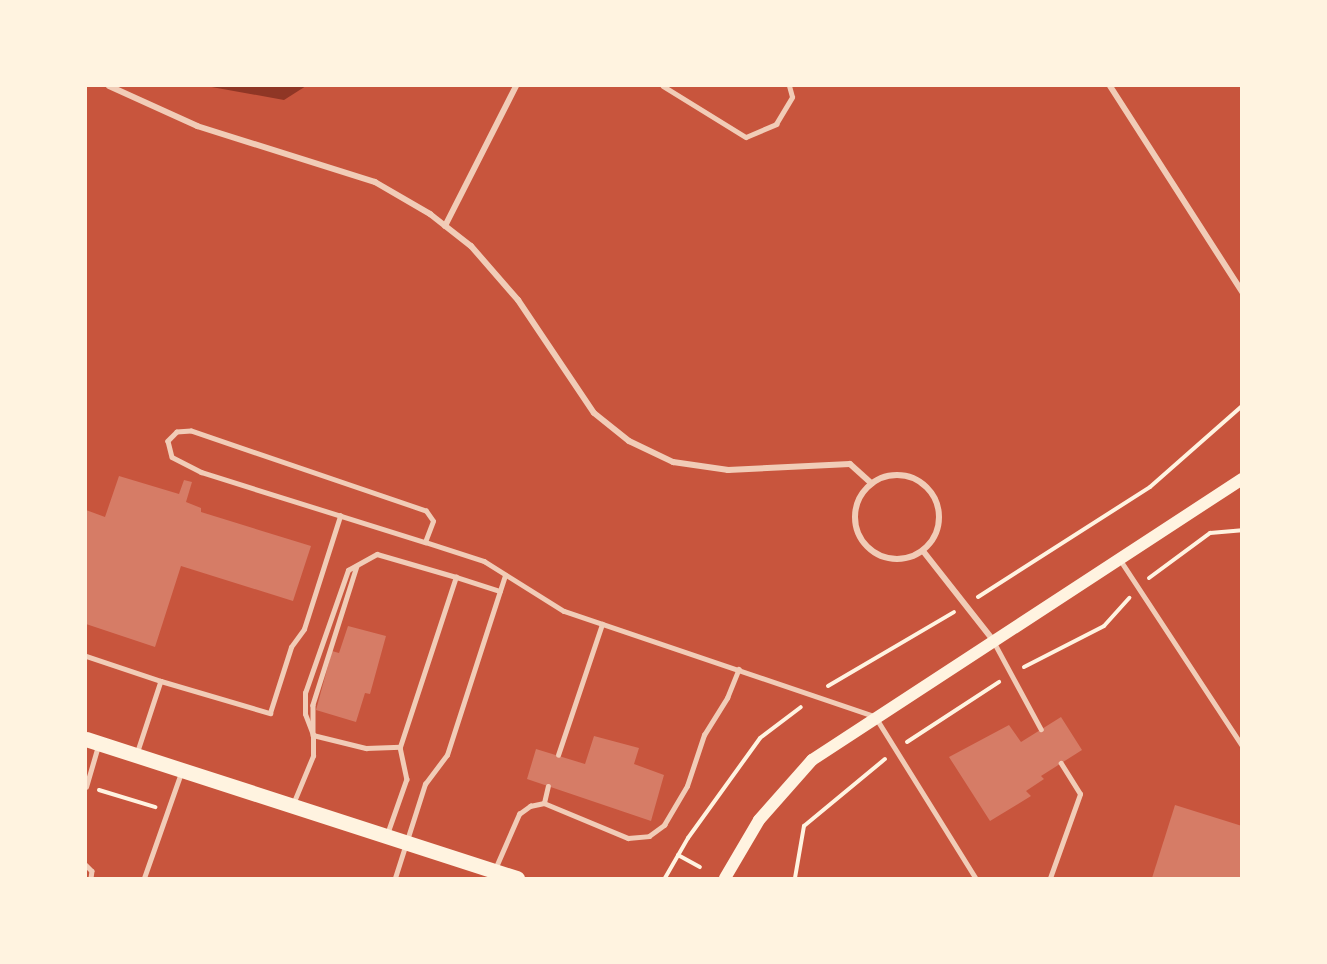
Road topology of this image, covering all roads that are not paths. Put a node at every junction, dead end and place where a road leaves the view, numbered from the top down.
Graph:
1 (109, 86) edge
2 (516, 86) edge
3 (663, 86) edge
4 (789, 86) edge
5 (1110, 86) edge
6 (445, 226) junction
7 (1242, 292) edge
8 (1242, 479) edge
9 (871, 483) junction
10 (340, 516) junction
11 (425, 543) junction
12 (923, 551) junction
13 (1119, 559) junction
14 (357, 566) junction
15 (505, 575) junction
16 (456, 577) junction
17 (500, 591) junction
18 (602, 624) junction
19 (993, 640) junction
20 (86, 656) edge
21 (739, 669) junction
22 (161, 681) junction
23 (875, 716) junction
24 (1041, 729) dead end
25 (314, 735) junction
26 (92, 741) edge
27 (1242, 745) edge
28 (400, 747) junction
29 (137, 755) junction
30 (558, 755) dead end
31 (1061, 763) dead end
32 (182, 770) junction
33 (86, 786) edge
34 (548, 786) dead end
35 (544, 803) junction
36 (292, 805) junction
37 (388, 835) junction
38 (407, 842) junction
39 (86, 865) edge
40 (495, 871) junction
41 (91, 879) edge
42 (144, 879) edge
43 (395, 879) edge
44 (517, 879) edge
45 (725, 879) edge
46 (976, 879) edge
47 (1050, 879) edge

1 - 6 street
2 - 6 street
3 - 4 lane
5 - 7 street
6 - 9 street
8 - 13 main road
9 - 12 street
9 - 12 street
10 - 11 lane
10 - 11 lane
10 - 22 lane
11 - 15 lane
12 - 19 street
13 - 19 main road
13 - 27 lane
14 - 16 lane
14 - 25 lane
14 - 25 lane
15 - 17 lane
15 - 18 lane
16 - 17 lane
16 - 28 lane
17 - 38 lane
18 - 21 lane
18 - 30 lane
19 - 23 main road
19 - 24 lane
20 - 22 lane
21 - 23 lane
21 - 35 lane
22 - 29 lane
23 - 45 main road
23 - 46 lane
25 - 28 lane
25 - 36 lane
26 - 29 main road
26 - 33 lane
28 - 37 lane
29 - 32 main road
31 - 47 lane
32 - 36 main road
32 - 42 lane
34 - 35 lane
35 - 40 lane
36 - 37 main road
37 - 38 main road
38 - 40 main road
38 - 43 lane
39 - 41 lane
40 - 44 main road

